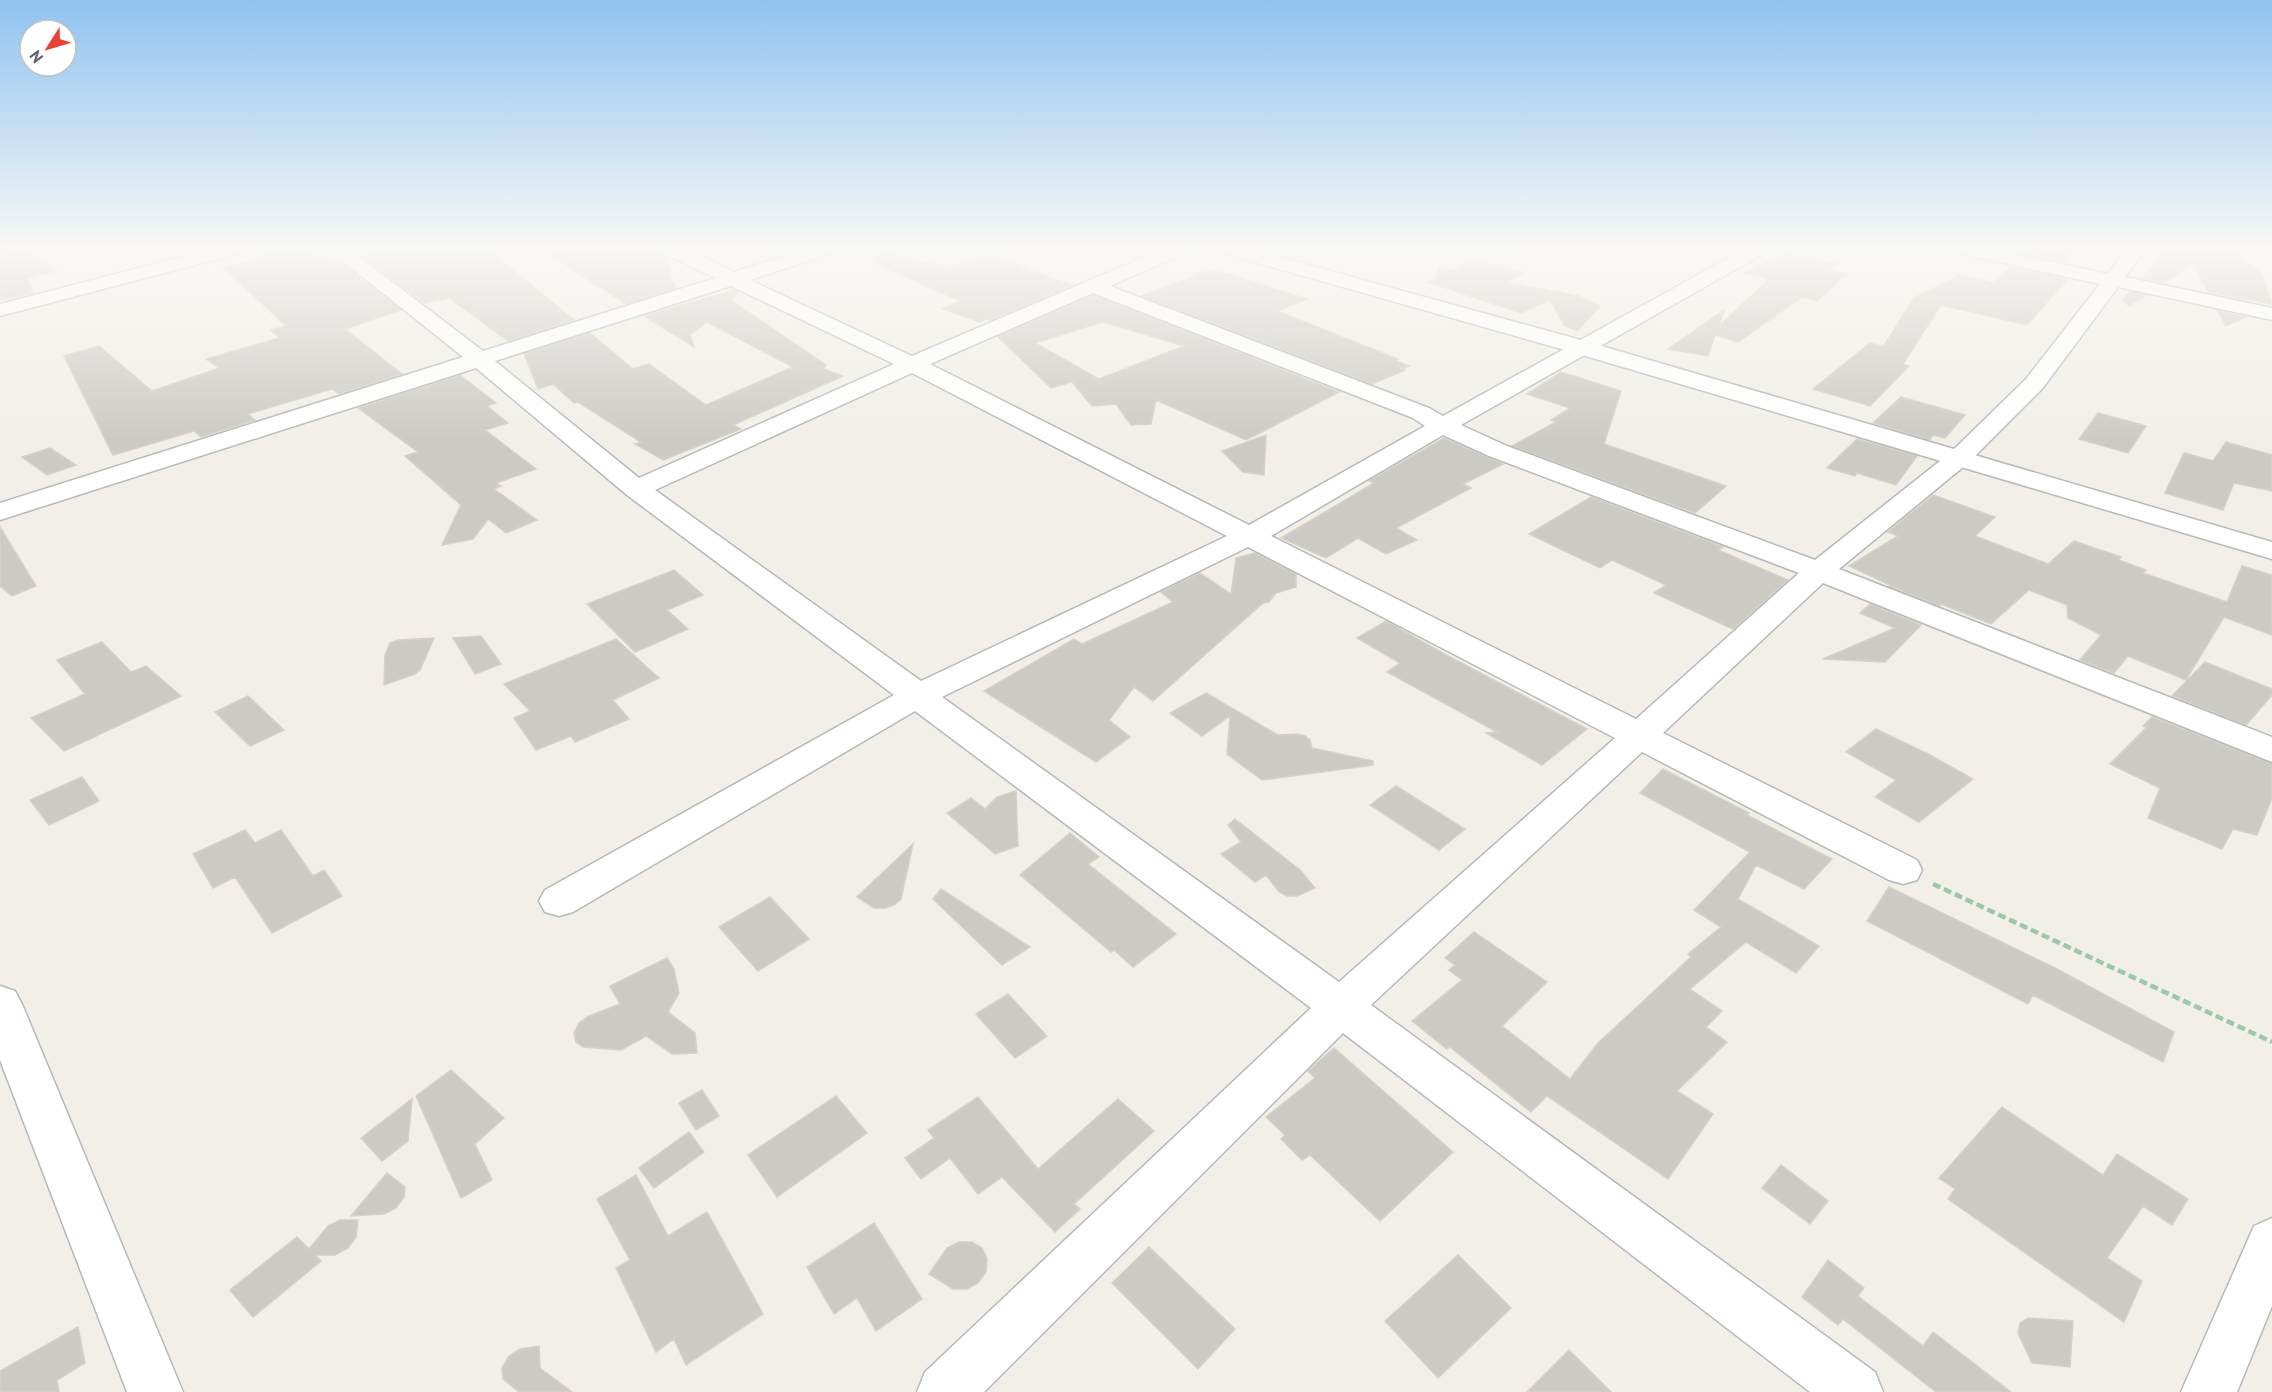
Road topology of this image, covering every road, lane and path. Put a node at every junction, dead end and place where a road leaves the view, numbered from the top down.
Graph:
1 (417, 311) edge
2 (636, 311) edge
3 (800, 311) edge
4 (1035, 311) edge
5 (1157, 311) edge
6 (1451, 311) edge
7 (1646, 311) edge
8 (2088, 311) edge
9 (1580, 347) junction
10 (480, 360) junction
11 (912, 364) junction
12 (1443, 426) junction
13 (1959, 458) junction
14 (636, 489) junction
15 (0, 512) edge
16 (1250, 537) junction
17 (2272, 551) edge
18 (1819, 571) junction
19 (917, 696) junction
20 (1637, 736) junction
21 (2272, 750) edge
22 (1903, 870) joint
23 (558, 901) dead end
24 (0, 1004) edge
25 (1341, 1007) junction
26 (2272, 1042) edge
27 (2272, 1242) edge
28 (155, 1392) edge
29 (945, 1392) edge
30 (1855, 1392) edge
31 (2209, 1392) edge

1 - 10 street
2 - 10 street
3 - 11 street
4 - 11 street
5 - 12 street
6 - 9 street
7 - 9 street
8 - 13 street
9 - 12 street
9 - 13 street
10 - 14 street
10 - 15 street
11 - 14 street
11 - 16 street
12 - 16 street
12 - 18 street
13 - 17 street
13 - 18 street
14 - 19 street
16 - 19 street
16 - 20 street
18 - 20 street
18 - 21 street
19 - 23 street
19 - 25 street
20 - 22 street
20 - 25 street
22 - 26 path
24 - 28 street
25 - 29 street
25 - 30 street
27 - 31 street

